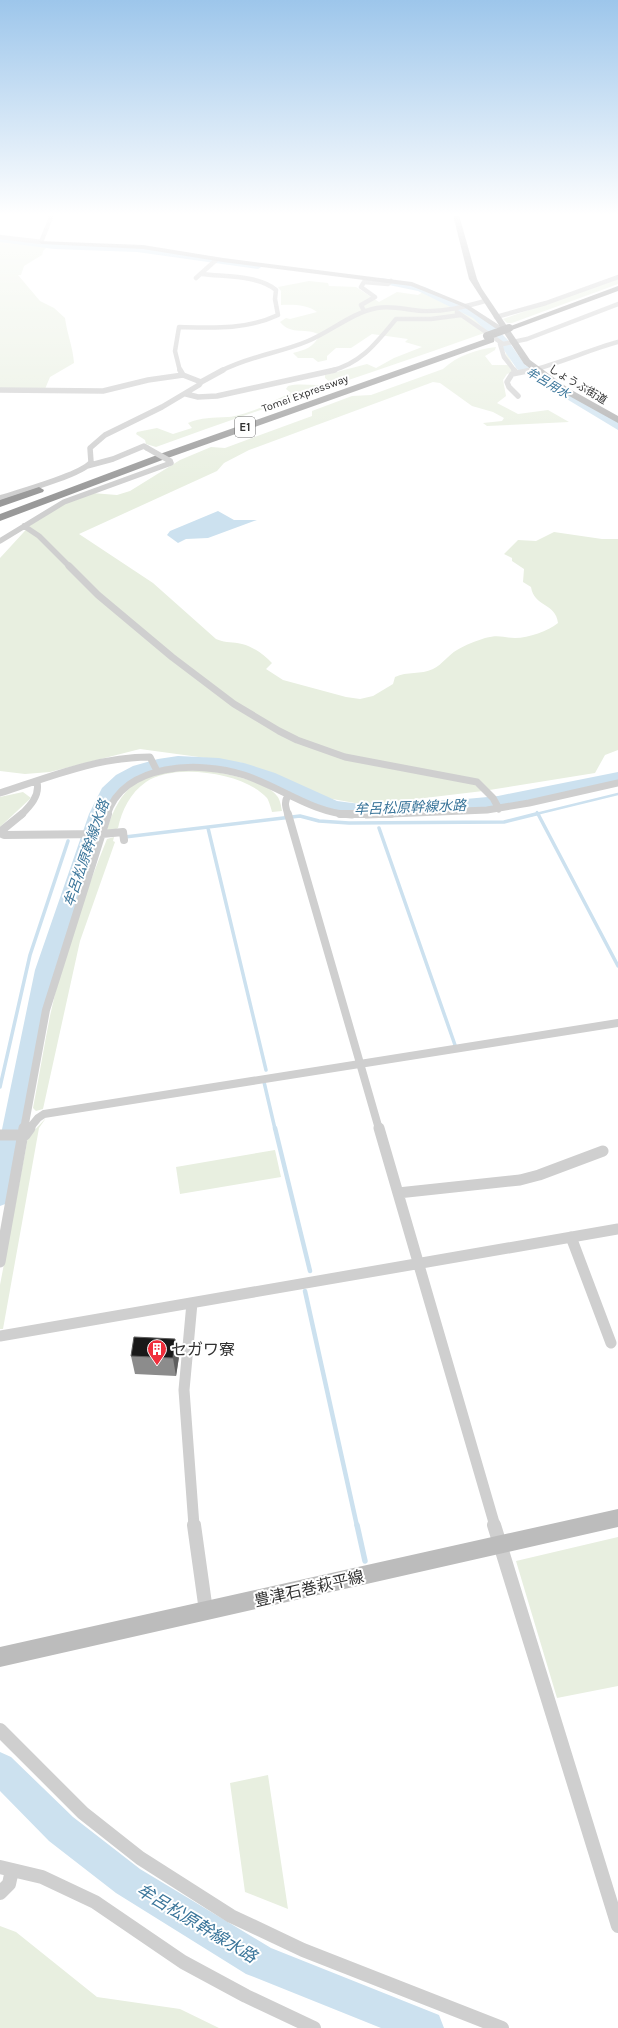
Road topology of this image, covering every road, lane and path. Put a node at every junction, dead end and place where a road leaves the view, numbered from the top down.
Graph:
1 (455, 309) edge
2 (277, 310) edge
3 (372, 310) edge
4 (413, 310) edge
5 (449, 310) edge
6 (472, 310) edge
7 (491, 310) edge
8 (522, 310) edge
9 (568, 310) edge
10 (576, 310) edge
11 (604, 310) edge
12 (364, 311) joint
13 (461, 314) junction
14 (496, 317) junction
15 (509, 335) junction
16 (495, 341) junction
17 (618, 342) edge
18 (533, 370) junction
19 (518, 372) junction
20 (183, 375) junction
21 (201, 382) junction
22 (0, 390) edge
23 (186, 394) junction
24 (518, 396) dead end
25 (618, 420) edge
26 (88, 466) junction
27 (101, 472) junction
28 (0, 498) edge
29 (0, 504) edge
30 (0, 510) edge
31 (0, 518) edge
32 (24, 526) junction
33 (0, 541) edge
34 (156, 767) junction
35 (37, 782) junction
36 (618, 783) edge
37 (0, 793) edge
38 (289, 795) junction
39 (498, 807) junction
40 (0, 833) edge
41 (100, 834) junction
42 (124, 837) dead end
43 (618, 1023) edge
44 (361, 1063) junction
45 (1, 1135) edge
46 (22, 1135) junction
47 (603, 1151) dead end
48 (398, 1193) junction
49 (618, 1229) edge
50 (571, 1237) junction
51 (0, 1262) edge
52 (418, 1263) junction
53 (192, 1303) junction
54 (0, 1336) edge
55 (611, 1343) dead end
56 (618, 1518) edge
57 (500, 1545) junction
58 (206, 1611) junction
59 (0, 1657) edge
60 (0, 1730) edge
61 (6, 1869) edge
62 (0, 1893) edge
63 (618, 1926) edge
64 (314, 2028) edge
65 (502, 2028) edge

1 - 13 street
2 - 20 street
3 - 12 street
4 - 5 street
6 - 15 street
7 - 14 main road, しょうぶ街道
8 - 14 street
9 - 15 highway, Tomei Expressway / E1
10 - 15 highway, Tomei Expressway / E1
11 - 15 street
12 - 21 street
13 - 16 street
13 - 23 street
14 - 15 main road, しょうぶ街道
15 - 16 highway, Tomei Expressway / E1
15 - 18 main road, しょうぶ街道
16 - 19 street
16 - 27 highway, Tomei Expressway / E1
16 - 31 highway, Tomei Expressway / E1
17 - 18 street
18 - 19 street
18 - 25 main road, しょうぶ街道
19 - 24 street
20 - 21 street
20 - 22 street
21 - 23 street
23 - 26 street
26 - 28 street
26 - 32 street, bridge
27 - 29 highway
27 - 30 highway, Tomei Expressway / E1
32 - 33 street
32 - 39 street
34 - 35 street
34 - 38 street
34 - 41 street
35 - 37 street
35 - 40 street
36 - 39 street
38 - 39 street
38 - 44 street
40 - 41 street
41 - 42 street
41 - 46 street
43 - 44 street
44 - 46 street
44 - 48 street
45 - 46 street
46 - 51 street
47 - 48 street
48 - 52 street
49 - 50 street
50 - 52 street
50 - 55 street
52 - 53 street
52 - 57 street
53 - 54 street
53 - 58 street
56 - 57 street, 豊津石巻萩平線
57 - 58 street, 豊津石巻萩平線
57 - 63 street
58 - 59 street, 豊津石巻萩平線
60 - 65 street
61 - 62 street
61 - 64 street

